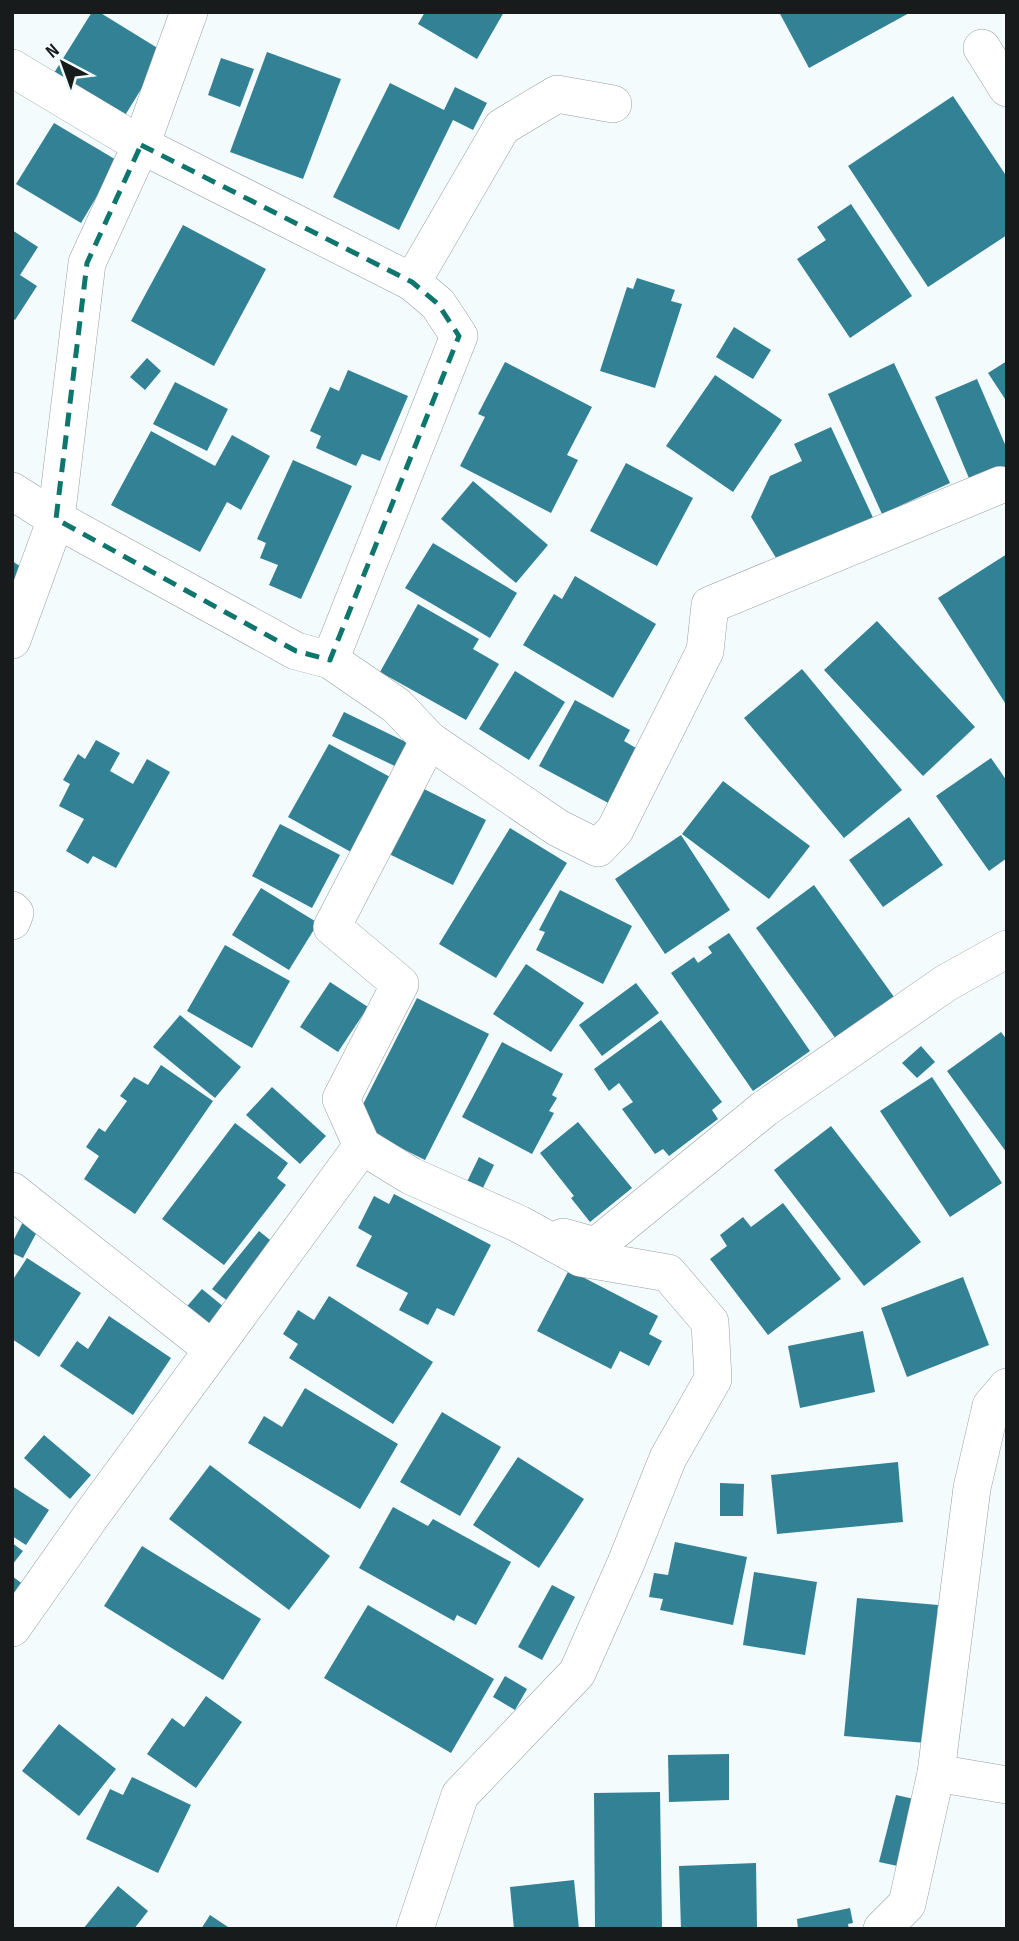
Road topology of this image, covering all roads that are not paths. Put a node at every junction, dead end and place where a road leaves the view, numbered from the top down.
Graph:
1 (189, 12) edge
2 (982, 48) dead end
3 (12, 68) edge
4 (1007, 88) edge
5 (613, 104) dead end
6 (141, 145) junction
7 (412, 282) junction
8 (1000, 486) edge
9 (12, 491) edge
10 (56, 519) junction
11 (12, 640) edge
12 (330, 660) junction
13 (429, 740) junction
14 (12, 910) edge
15 (12, 921) edge
16 (1007, 950) edge
17 (362, 1146) junction
18 (12, 1191) edge
19 (519, 1224) junction
20 (212, 1349) junction
21 (1007, 1387) edge
22 (12, 1628) edge
23 (936, 1773) junction
24 (1007, 1785) edge
25 (415, 1929) edge
26 (883, 1929) edge

1 - 6 street
2 - 4 street
3 - 6 street
5 - 7 street
6 - 7 street
6 - 10 street
7 - 12 street
8 - 13 street
9 - 10 street
10 - 11 street
10 - 12 street
12 - 13 street
13 - 17 street
14 - 15 street
16 - 19 street
17 - 19 street
17 - 20 street
18 - 20 street
19 - 25 street
20 - 22 street
21 - 23 street
23 - 24 street
23 - 26 street

